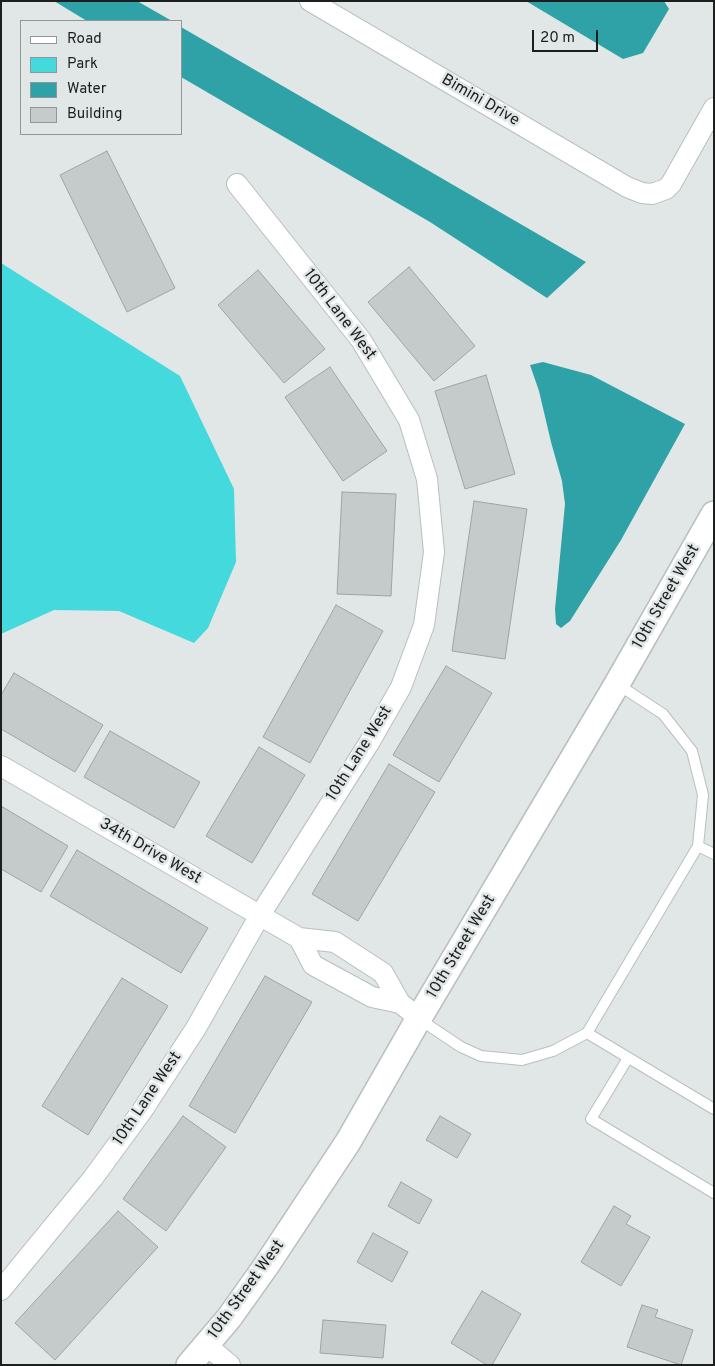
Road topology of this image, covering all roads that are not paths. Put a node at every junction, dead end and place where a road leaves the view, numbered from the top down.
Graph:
1 (310, 1) edge
2 (714, 108) edge
3 (237, 184) dead end
4 (714, 514) edge
5 (617, 684) junction
6 (1, 766) edge
7 (698, 846) junction
8 (714, 854) edge
9 (260, 915) junction
10 (299, 938) junction
11 (409, 1010) junction
12 (587, 1033) junction
13 (628, 1058) junction
14 (714, 1109) edge
15 (714, 1193) edge
16 (1, 1290) edge
17 (206, 1345) junction
18 (189, 1365) edge
19 (230, 1365) edge

1 - 2 street, Bimini Drive
3 - 9 street, 10th Lane West
4 - 5 street, 10th Street West
5 - 7 lane
5 - 11 street, 10th Street West
6 - 9 street, 34th Drive West
7 - 8 lane
7 - 12 lane
9 - 10 street, 34th Drive West
9 - 16 street, 10th Lane West
10 - 11 street
10 - 11 street, 34th Drive West
11 - 12 lane
11 - 17 street, 10th Street West
12 - 13 lane
13 - 14 lane
13 - 15 lane
17 - 18 street, 10th Street West
17 - 19 street

